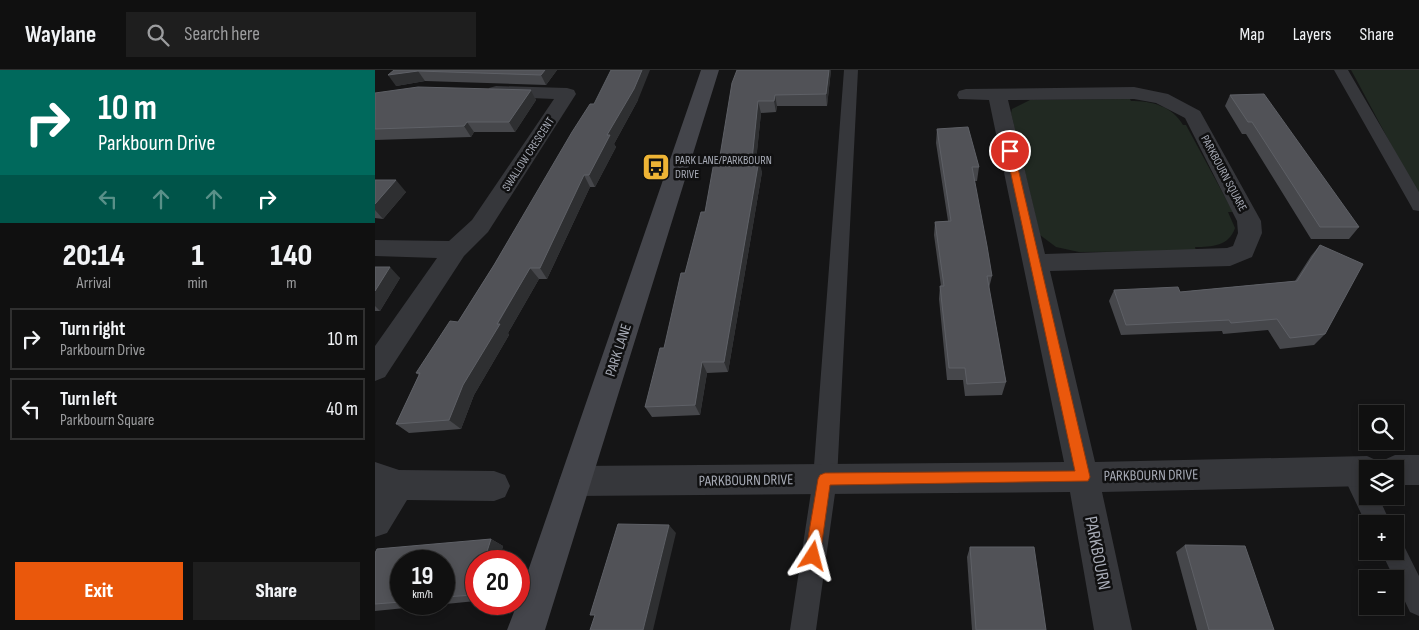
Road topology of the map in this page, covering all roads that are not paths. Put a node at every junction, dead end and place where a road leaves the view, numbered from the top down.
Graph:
1 (710, 70) edge
2 (851, 70) edge
3 (1341, 70) edge
4 (472, 91) edge
5 (966, 95) dead end
6 (998, 96) junction
7 (1419, 206) edge
8 (375, 248) edge
9 (455, 250) junction
10 (1034, 262) junction
11 (375, 369) edge
12 (1404, 470) edge
13 (1419, 470) edge
14 (1359, 471) edge
15 (1083, 477) junction
16 (825, 479) junction
17 (387, 481) edge
18 (575, 481) junction
19 (493, 486) dead end
20 (375, 522) edge
21 (1398, 560) edge
22 (1419, 603) edge
23 (526, 630) edge
24 (803, 630) edge
25 (1113, 630) edge

1 - 18 street, PARK LANE
2 - 16 lane
3 - 7 lane
4 - 9 street, SWALLOW CRESCENT
5 - 6 street, PARKBOURN SQUARE
6 - 10 street
6 - 10 street, PARKBOURN SQUARE
8 - 9 street
9 - 11 street, SWALLOW CRESCENT
10 - 15 street
12 - 13 street
14 - 15 street, PARKBOURN DRIVE
15 - 16 street, PARKBOURN DRIVE
15 - 25 street, PARKBOURN
16 - 18 street, PARKBOURN DRIVE
16 - 24 lane
17 - 19 street
17 - 20 street
18 - 23 street, PARK LANE
21 - 22 lane

